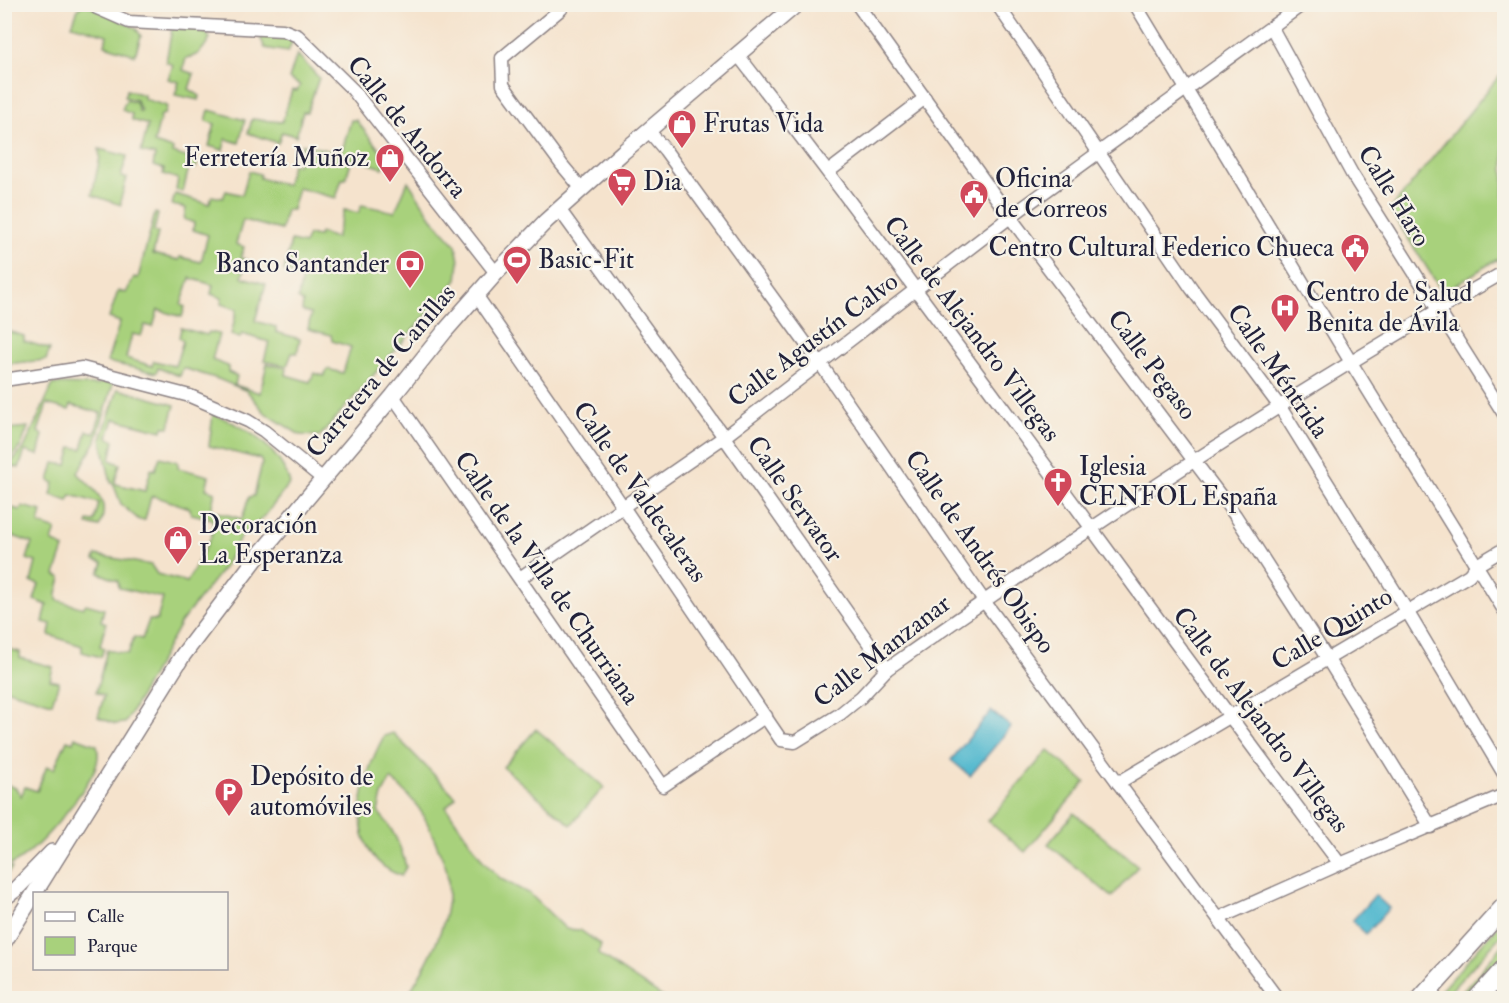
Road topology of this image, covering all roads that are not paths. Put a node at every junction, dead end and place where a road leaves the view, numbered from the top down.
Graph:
1 (93, 4) edge
2 (558, 4) edge
3 (797, 4) edge
4 (857, 4) edge
5 (997, 4) edge
6 (1135, 4) edge
7 (1303, 4) edge
8 (1272, 27) junction
9 (738, 55) junction
10 (1186, 90) junction
11 (925, 98) junction
12 (648, 130) junction
13 (1099, 153) junction
14 (828, 172) junction
15 (582, 189) junction
16 (559, 209) junction
17 (1010, 217) junction
18 (496, 273) junction
19 (1504, 275) edge
20 (916, 290) junction
21 (476, 295) junction
22 (1439, 309) junction
23 (820, 363) junction
24 (1352, 364) junction
25 (4, 380) edge
26 (393, 396) junction
27 (1280, 407) junction
28 (1504, 414) edge
29 (724, 437) junction
30 (1196, 460) junction
31 (323, 479) junction
32 (623, 506) junction
33 (1091, 528) junction
34 (1504, 549) edge
35 (1478, 566) junction
36 (520, 578) junction
37 (984, 601) junction
38 (1504, 610) edge
39 (1407, 611) junction
40 (1327, 658) junction
41 (887, 669) junction
42 (766, 716) junction
43 (1229, 716) junction
44 (1504, 774) edge
45 (1118, 783) junction
46 (1504, 795) edge
47 (1431, 827) junction
48 (72, 831) junction
49 (1340, 864) junction
50 (35, 892) edge
51 (33, 895) edge
52 (4, 898) edge
53 (1504, 907) edge
54 (1219, 918) junction
55 (4, 942) edge
56 (1504, 969) edge
57 (1277, 999) edge
58 (1422, 999) edge
59 (1478, 999) edge

1 - 18 street, Calle de Andorra
2 - 15 street
3 - 9 street, Carretera de Canillas
4 - 11 street, Calle Pegaso
5 - 13 street, Calle Méntrida
6 - 10 street
7 - 8 street, Calle Agustín Calvo
8 - 10 street, Calle Agustín Calvo
8 - 22 street, Calle Haro
9 - 12 street, Carretera de Canillas
9 - 14 street, Calle de Alejandro Villegas
10 - 13 street, Calle Agustín Calvo
10 - 24 street
11 - 14 street
11 - 17 street, Calle Pegaso
12 - 15 street, Carretera de Canillas
12 - 23 street, Calle de Andrés Obispo
13 - 17 street, Calle Agustín Calvo
13 - 27 street, Calle Méntrida
14 - 20 street, Calle de Alejandro Villegas
15 - 16 street, Carretera de Canillas
16 - 18 street, Carretera de Canillas
16 - 29 street, Calle Servator
17 - 20 street, Calle Agustín Calvo
17 - 30 street, Calle Pegaso
18 - 21 street, Carretera de Canillas
19 - 22 street, Calle Manzanar
20 - 23 street, Calle Agustín Calvo
20 - 33 street, Calle de Alejandro Villegas
21 - 26 street, Carretera de Canillas
21 - 32 street, Calle de Valdecaleras
22 - 24 street, Calle Manzanar
22 - 28 street, Calle Haro
23 - 29 street, Calle Agustín Calvo
23 - 37 street, Calle de Andrés Obispo
24 - 27 street, Calle Manzanar
24 - 35 street
25 - 31 street
26 - 31 street, Carretera de Canillas
26 - 36 street, Calle de la Villa de Churriana
27 - 30 street, Calle Manzanar
27 - 39 street, Calle Méntrida
29 - 32 street, Calle Agustín Calvo
29 - 41 street, Calle Servator
30 - 33 street, Calle Manzanar
30 - 40 street, Calle Pegaso
31 - 48 street, Carretera de Canillas
32 - 36 street, Calle Agustín Calvo
32 - 42 street, Calle de Valdecaleras
33 - 37 street, Calle Manzanar
33 - 43 street, Calle de Alejandro Villegas
34 - 35 street, Calle Quinto
35 - 38 street
35 - 39 street, Calle Quinto
36 - 42 street, Calle de la Villa de Churriana
37 - 41 street, Calle Manzanar
37 - 45 street, Calle de Andrés Obispo
39 - 40 street, Calle Quinto
39 - 44 street, Calle Méntrida
40 - 43 street, Calle Quinto
40 - 47 street, Calle Pegaso
41 - 42 street, Calle Manzanar
43 - 45 street, Calle Quinto
43 - 49 street, Calle de Alejandro Villegas
45 - 54 street, Calle de Andrés Obispo
46 - 47 street
47 - 49 street
48 - 50 street, Carretera de Canillas
48 - 52 street, Carretera de Canillas
49 - 54 street
51 - 55 street, Carretera de Canillas
53 - 58 main road
54 - 57 street, Calle de Andrés Obispo
56 - 59 main road

